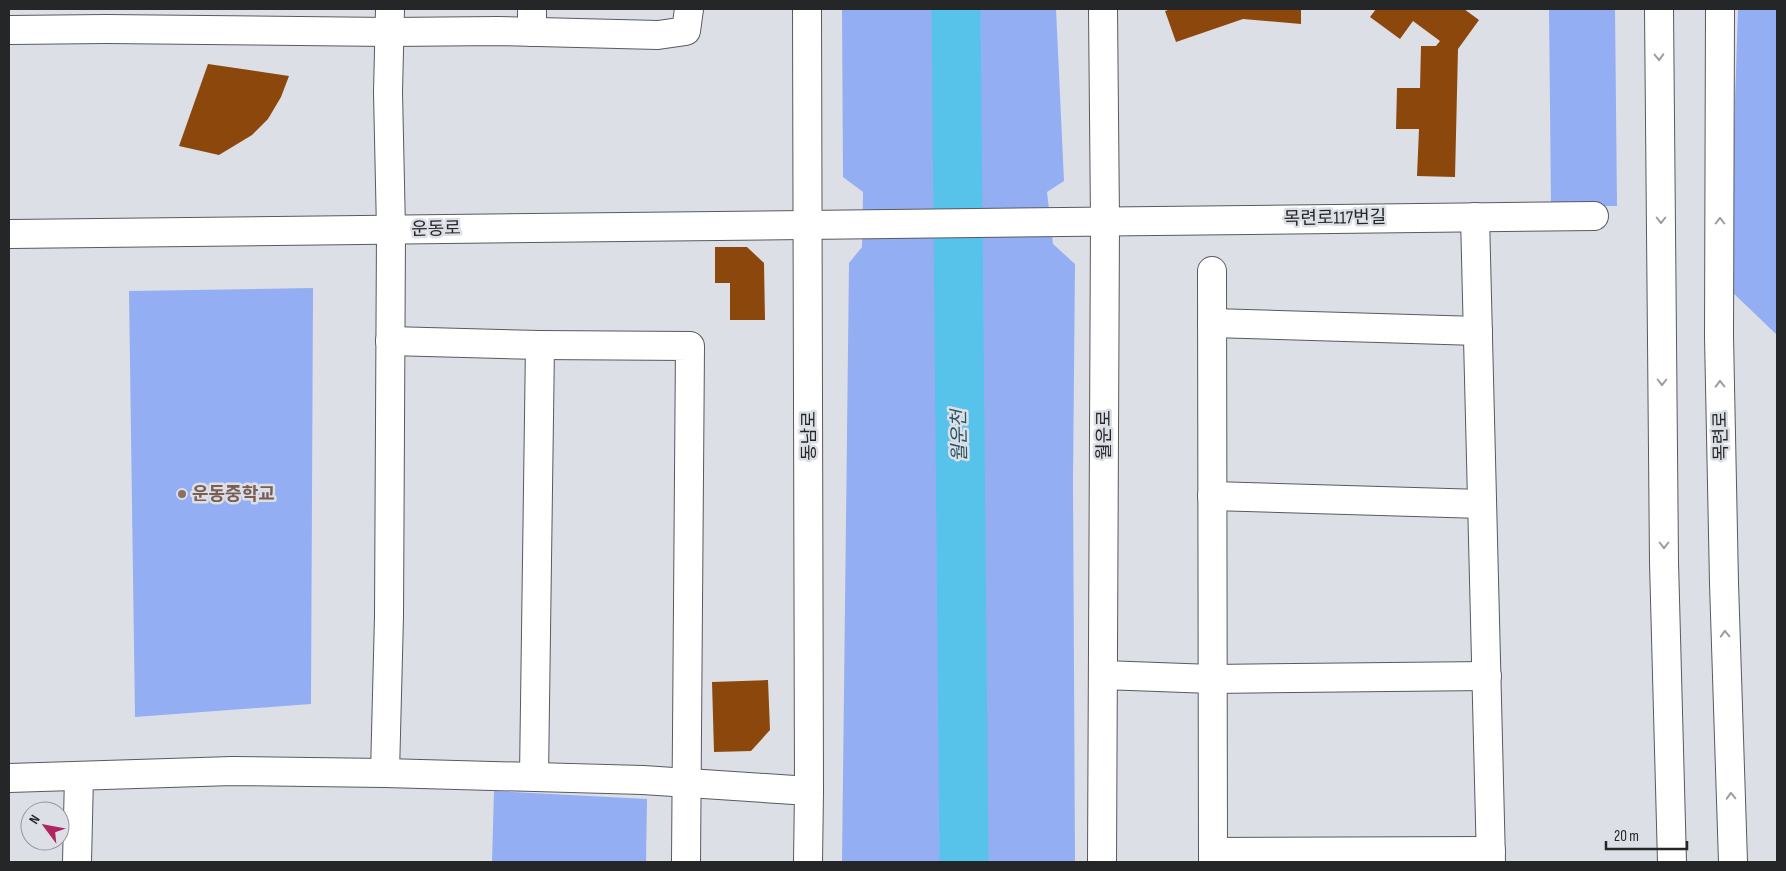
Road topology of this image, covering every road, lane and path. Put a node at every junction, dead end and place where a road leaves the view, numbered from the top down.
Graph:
1 (689, 9) edge
2 (807, 9) edge
3 (1103, 9) edge
4 (1659, 9) edge
5 (1720, 9) edge
6 (390, 20) edge
7 (532, 20) edge
8 (9, 30) edge
9 (1594, 216) dead end
10 (1475, 217) junction
11 (1105, 221) junction
12 (864, 224) joint
13 (808, 225) junction
14 (391, 230) junction
15 (9, 234) edge
16 (1212, 271) dead end
17 (1212, 323) junction
18 (1478, 331) junction
19 (390, 341) junction
20 (540, 345) junction
21 (1212, 496) junction
22 (1482, 504) junction
23 (1103, 675) junction
24 (1487, 676) junction
25 (1212, 679) junction
26 (385, 773) junction
27 (79, 776) junction
28 (534, 776) junction
29 (9, 778) edge
30 (687, 783) junction
31 (810, 791) junction
32 (1491, 856) edge
33 (1212, 857) edge
34 (77, 862) edge
35 (686, 862) edge
36 (808, 862) edge
37 (1102, 862) edge
38 (1672, 862) edge
39 (1733, 862) edge

1 - 7 street
2 - 13 street, 동남로
3 - 11 street, 월운로
4 -> 38 street
39 -> 5 street, 목련로
6 - 7 street
6 - 8 street
6 - 14 street
9 - 10 street, 목련로117번길
10 - 11 street, 목련로117번길
10 - 18 street
11 - 12 street, 목련로117번길
11 - 23 street, 월운로
12 - 13 street, 운동로
13 - 14 street, 운동로
13 - 31 street, 동남로
14 - 15 street, 운동로
14 - 19 street
16 - 17 street
17 - 18 street
17 - 21 street
18 - 22 street
19 - 20 street
19 - 26 street
20 - 28 street
20 - 30 street
21 - 22 street
21 - 25 street
22 - 24 street
23 - 25 street
23 - 37 street, 월운로
24 - 25 street
24 - 32 street
25 - 33 street
26 - 27 street
26 - 28 street
27 - 29 street
27 - 34 street
28 - 30 street
30 - 31 street
30 - 35 street
31 - 36 street, 동남로
32 - 33 street

